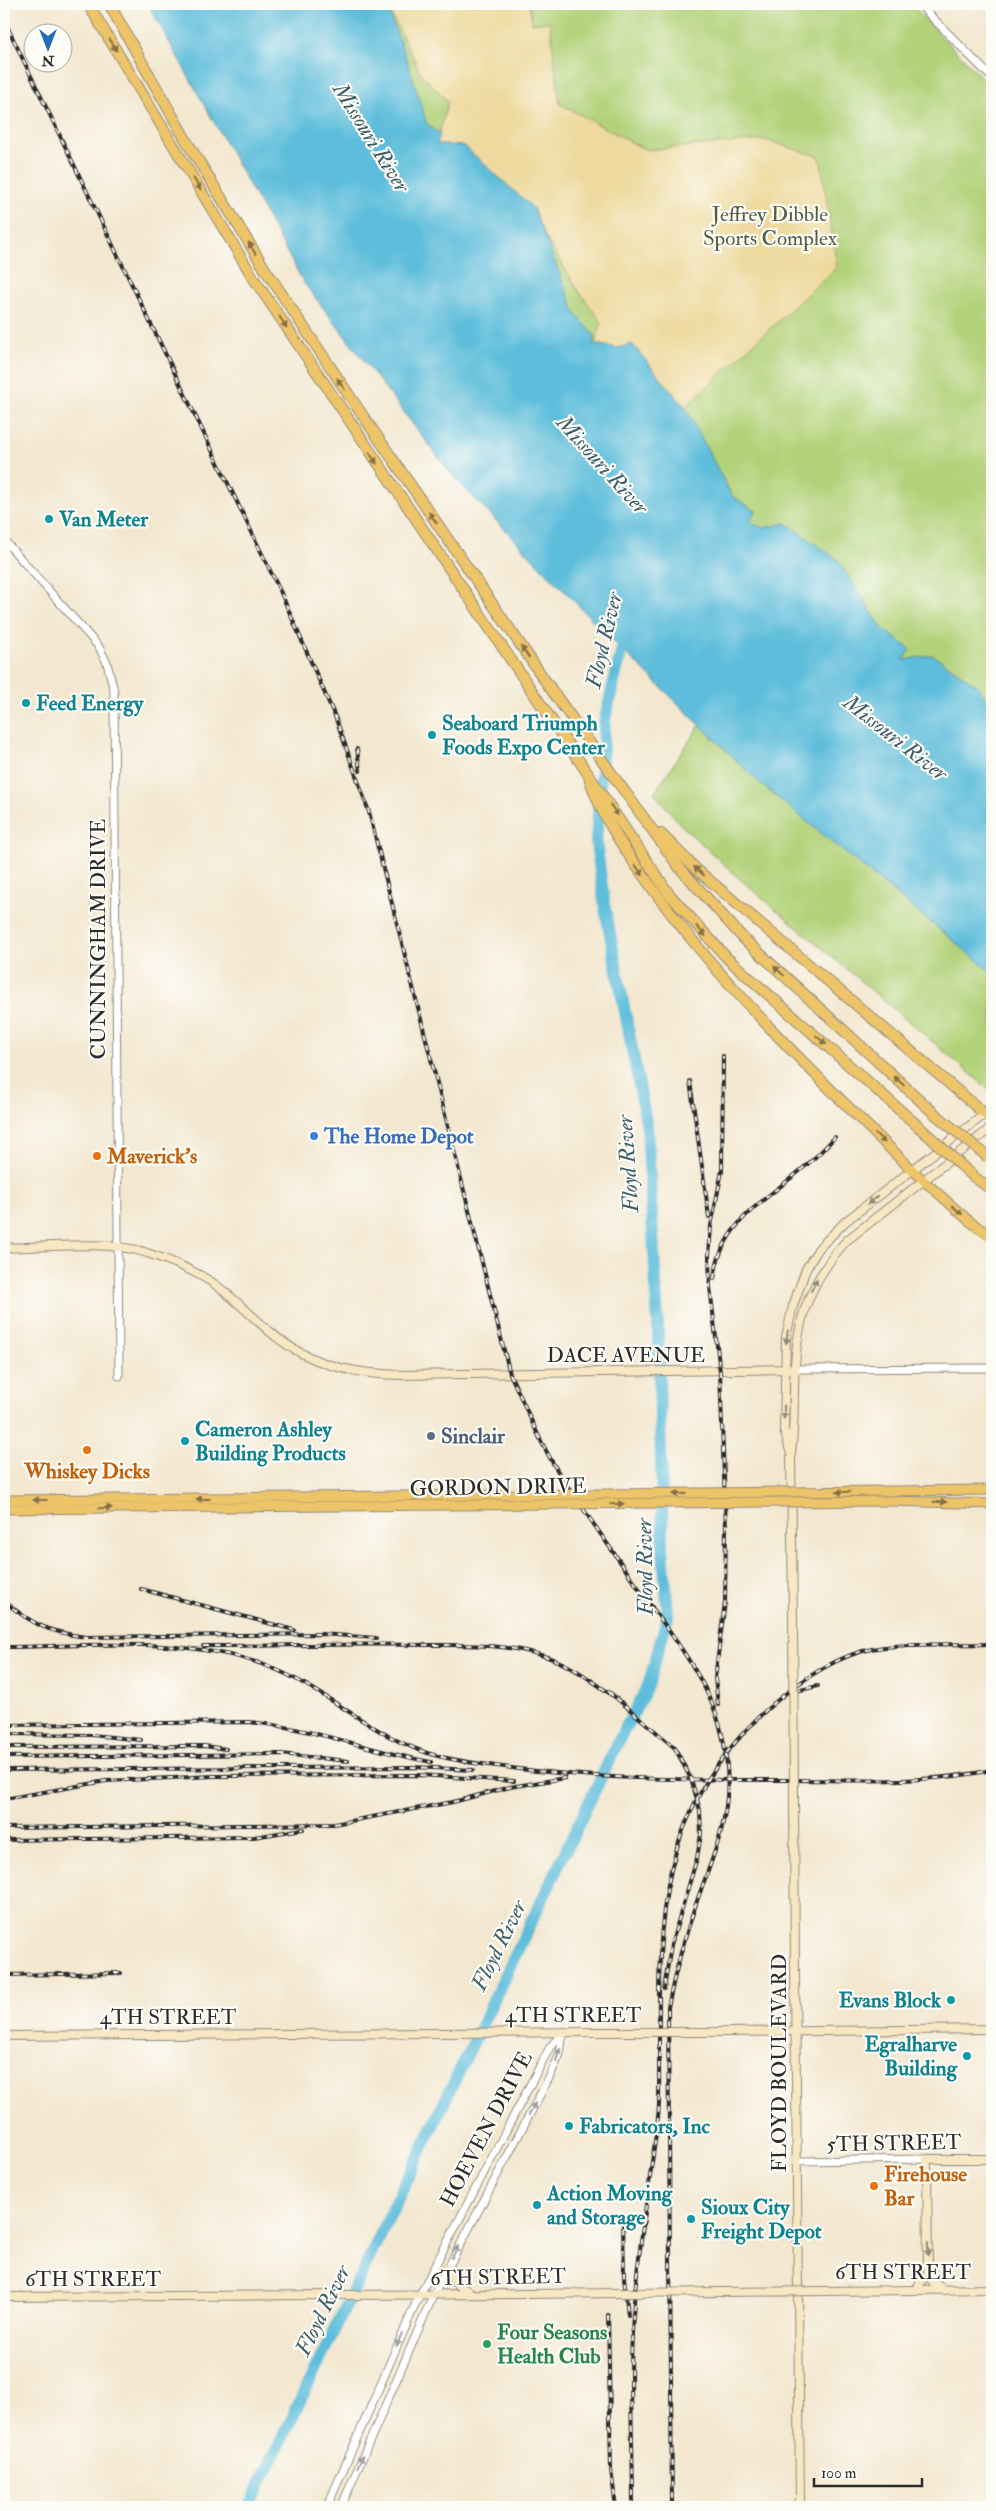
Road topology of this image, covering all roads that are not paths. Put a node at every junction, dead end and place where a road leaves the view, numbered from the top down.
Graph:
1 (88, 4) edge
2 (109, 4) edge
3 (919, 4) edge
4 (992, 78) edge
5 (4, 540) edge
6 (586, 770) junction
7 (611, 773) junction
8 (989, 1117) edge
9 (992, 1127) edge
10 (990, 1159) edge
11 (912, 1170) junction
12 (923, 1181) junction
13 (992, 1190) edge
14 (992, 1237) edge
15 (118, 1246) junction
16 (4, 1248) edge
17 (992, 1368) edge
18 (795, 1369) junction
19 (785, 1370) junction
20 (120, 1376) dead end
21 (791, 1453) junction
22 (992, 1490) edge
23 (4, 1500) edge
24 (992, 1504) edge
25 (4, 1509) edge
26 (992, 2029) edge
27 (795, 2031) junction
28 (563, 2032) junction
29 (4, 2036) edge
30 (927, 2159) junction
31 (992, 2159) edge
32 (797, 2161) junction
33 (447, 2268) junction
34 (928, 2273) junction
35 (992, 2289) edge
36 (915, 2290) junction
37 (944, 2290) junction
38 (474, 2295) junction
39 (419, 2296) junction
40 (433, 2296) junction
41 (4, 2297) edge
42 (327, 2507) edge
43 (341, 2507) edge
44 (800, 2507) edge

1 -> 6 highway
7 -> 2 highway
3 - 4 street
5 - 15 street, CUNNINGHAM DRIVE
6 -> 11 highway
6 -> 13 highway, bridge
8 -> 7 highway
10 -> 7 highway, bridge
8 - 11 main road
9 - 12 main road
11 - 12 main road
11 -> 19 main road
12 -> 14 main road
18 -> 12 main road
15 - 16 main road, DACE AVENUE
15 - 19 main road, DACE AVENUE
15 - 20 street, CUNNINGHAM DRIVE
17 - 18 street, DACE AVENUE
18 - 19 main road, DACE AVENUE
18 - 21 main road
19 -> 21 main road
21 - 27 main road, FLOYD BOULEVARD, bridge
22 -> 23 main road, GORDON DRIVE, bridge
25 -> 24 main road, GORDON DRIVE, bridge
26 - 27 main road, 4TH STREET
27 - 28 main road, 4TH STREET, bridge
27 - 32 main road, FLOYD BOULEVARD
28 - 29 main road, 4TH STREET
33 -> 28 street, HOEVEN DRIVE
28 - 39 street, HOEVEN DRIVE
30 - 31 main road, 5TH STREET
30 - 32 street, 5TH STREET
30 -> 34 main road
32 - 44 main road, FLOYD BOULEVARD
33 - 38 main road
33 - 40 street, HOEVEN DRIVE
34 - 36 main road
34 - 37 main road
35 - 37 main road, 6TH STREET
36 - 37 main road, 6TH STREET
36 - 38 main road, 6TH STREET, bridge
38 - 40 main road, 6TH STREET
39 - 40 main road, 6TH STREET
39 - 41 main road, 6TH STREET
39 -> 42 street, HOEVEN DRIVE
43 -> 40 street, HOEVEN DRIVE

